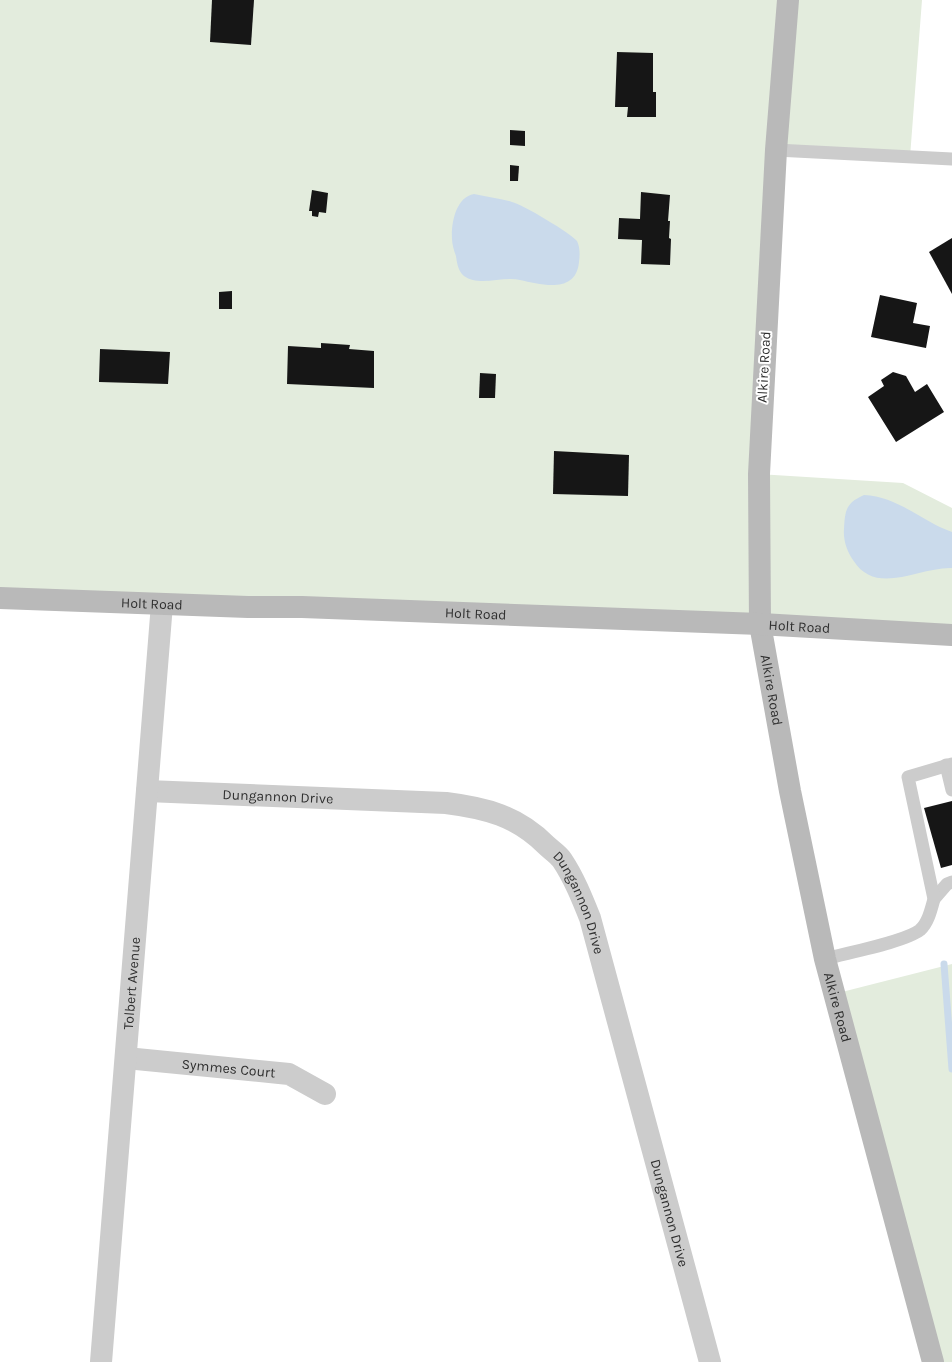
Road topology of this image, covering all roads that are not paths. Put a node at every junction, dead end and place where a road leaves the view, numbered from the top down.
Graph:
1 (788, 0) edge
2 (776, 150) junction
3 (952, 159) edge
4 (0, 598) edge
5 (162, 604) junction
6 (760, 624) junction
7 (952, 635) edge
8 (949, 765) edge
9 (952, 790) edge
10 (148, 791) junction
11 (952, 882) edge
12 (934, 899) junction
13 (825, 959) junction
14 (126, 1058) junction
15 (324, 1094) dead end
16 (101, 1362) edge
17 (710, 1362) edge
18 (933, 1362) edge

1 - 2 main road, Alkire Road
2 - 3 lane
2 - 6 main road, Alkire Road
4 - 5 main road, Holt Road
5 - 6 main road, Holt Road
5 - 10 street, Tolbert Avenue
6 - 7 main road, Holt Road
6 - 13 main road, Alkire Road
8 - 9 lane
8 - 12 lane
10 - 14 street, Tolbert Avenue
10 - 17 street, Dungannon Drive
11 - 12 lane
12 - 13 lane
13 - 18 main road, Alkire Road
14 - 15 street, Symmes Court
14 - 16 street, Tolbert Avenue

